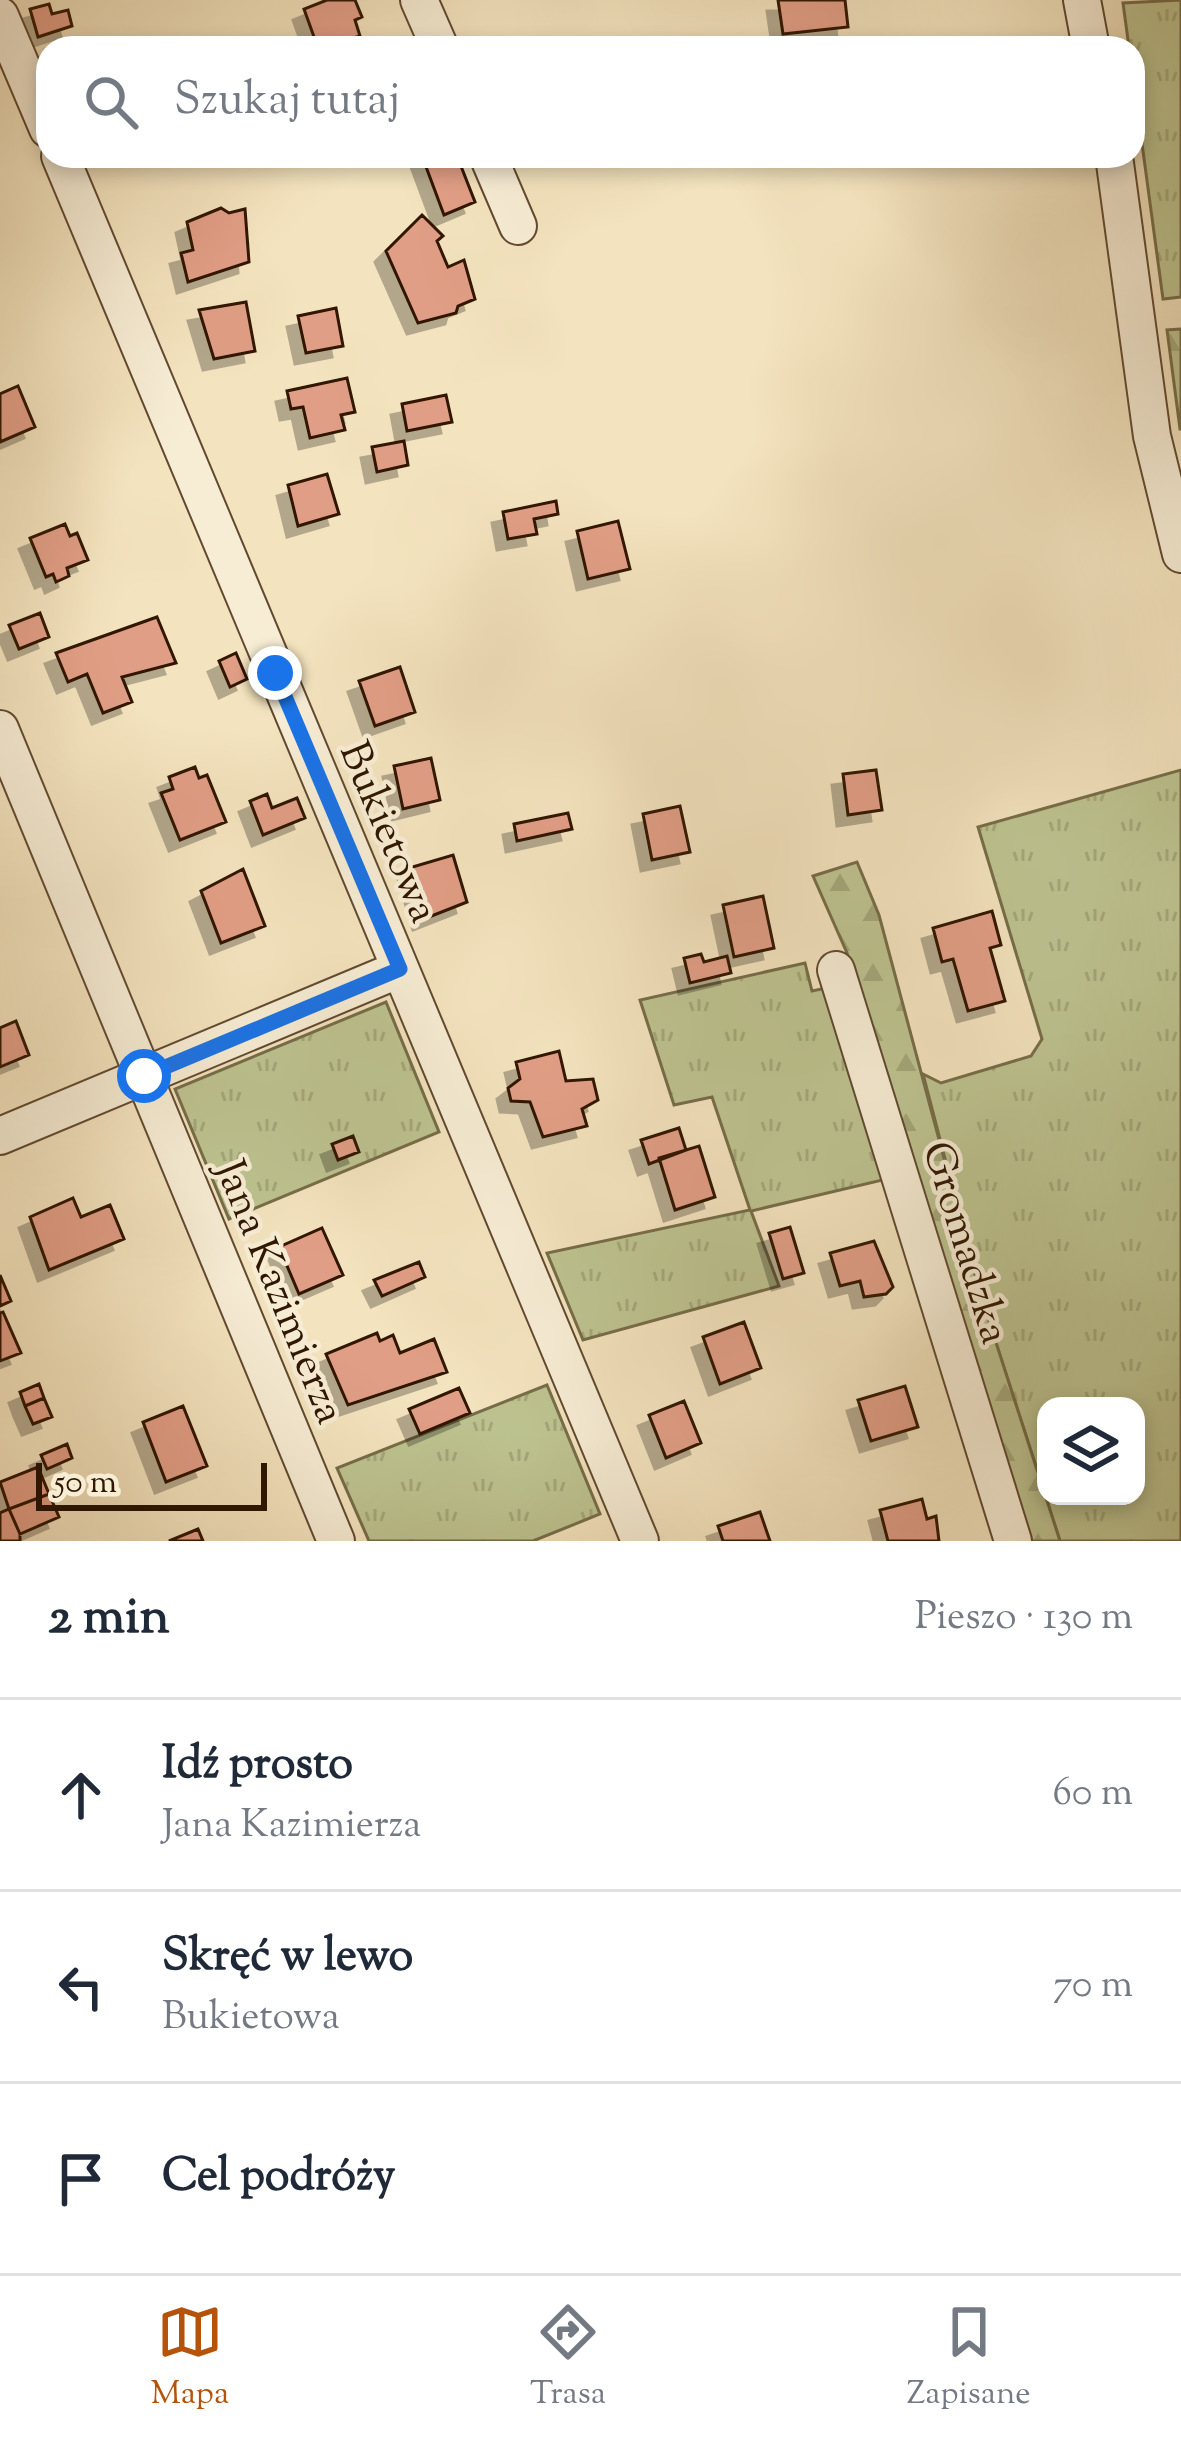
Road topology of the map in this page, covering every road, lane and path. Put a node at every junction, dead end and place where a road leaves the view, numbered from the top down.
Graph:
1 (419, 0) edge
2 (1082, 0) edge
3 (0, 16) edge
4 (435, 36) edge
5 (1089, 36) edge
6 (36, 101) edge
7 (65, 168) edge
8 (493, 168) edge
9 (1116, 168) edge
10 (518, 226) dead end
11 (1174, 508) edge
12 (1181, 554) edge
13 (0, 729) edge
14 (400, 969) junction
15 (836, 970) dead end
16 (144, 1076) junction
17 (0, 1136) edge
18 (336, 1541) edge
19 (640, 1541) edge
20 (1013, 1541) edge

1 - 4 street
2 - 5 street
3 - 6 street
7 - 14 street, Bukietowa
8 - 10 street
9 - 11 street
11 - 12 street
13 - 16 street, Jana Kazimierza
14 - 16 street
14 - 19 street, Bukietowa
15 - 20 street, Gromadzka
16 - 17 street
16 - 18 street, Jana Kazimierza

